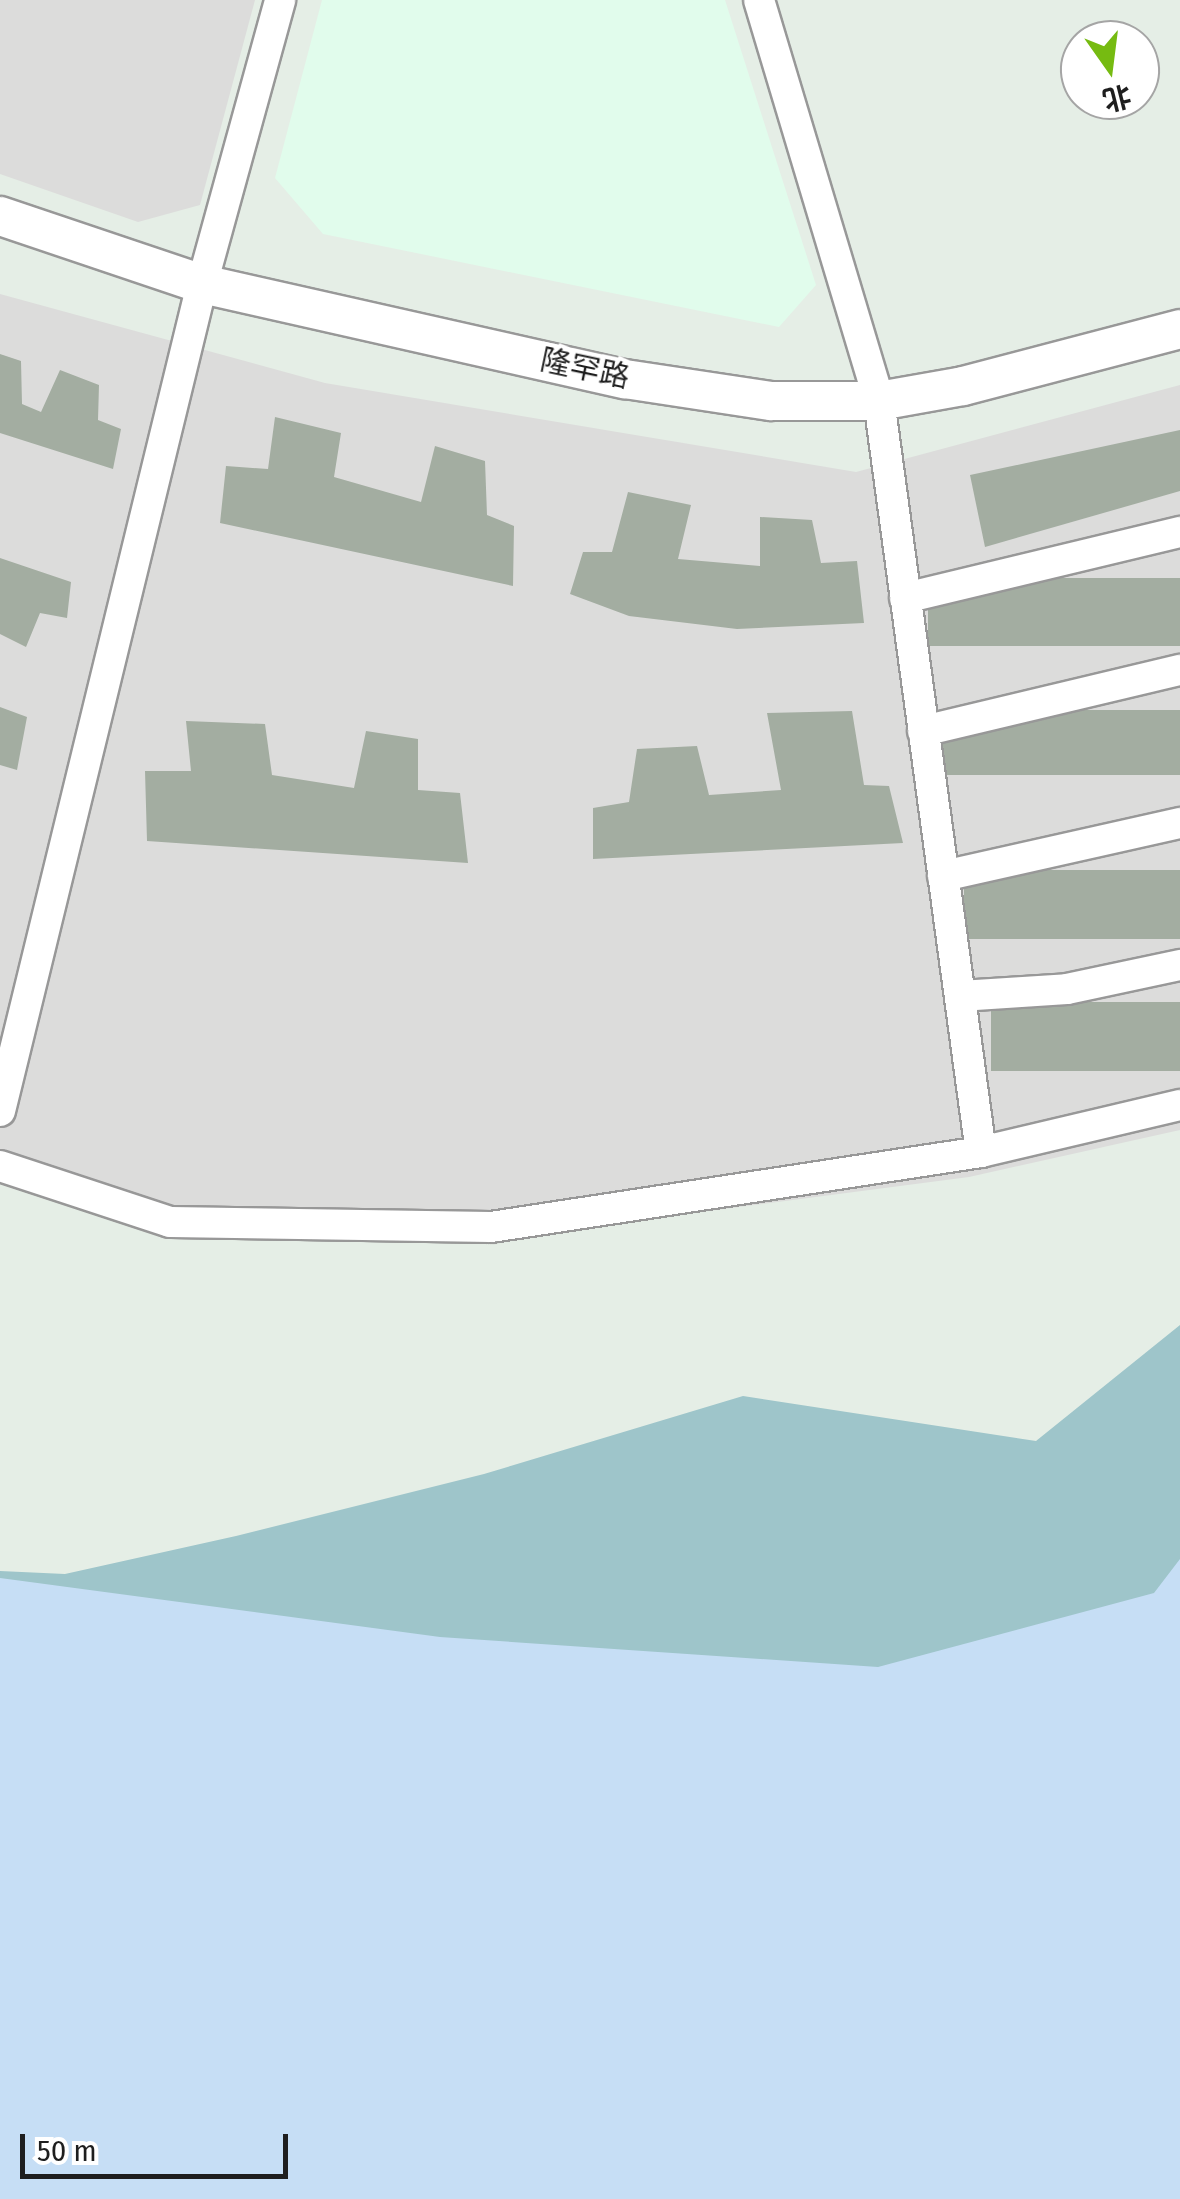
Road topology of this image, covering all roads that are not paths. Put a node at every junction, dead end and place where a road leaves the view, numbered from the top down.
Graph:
1 (280, 0) edge
2 (759, 0) edge
3 (0, 216) edge
4 (202, 284) junction
5 (1180, 329) edge
6 (879, 400) junction
7 (1180, 532) edge
8 (905, 598) junction
9 (1180, 670) edge
10 (922, 731) junction
11 (1180, 823) edge
12 (944, 876) junction
13 (1180, 965) edge
14 (960, 996) junction
15 (1180, 1105) edge
16 (0, 1111) edge
17 (981, 1152) junction
18 (0, 1166) edge

1 - 4 street
2 - 6 street
3 - 4 street, 隆罕路
4 - 6 street, 隆罕路
4 - 16 street
5 - 6 street, 隆罕路
6 - 8 street
7 - 8 street
8 - 10 street
9 - 10 street
10 - 12 street
11 - 12 street
12 - 14 street
13 - 14 street
14 - 17 street
15 - 17 street
17 - 18 street

